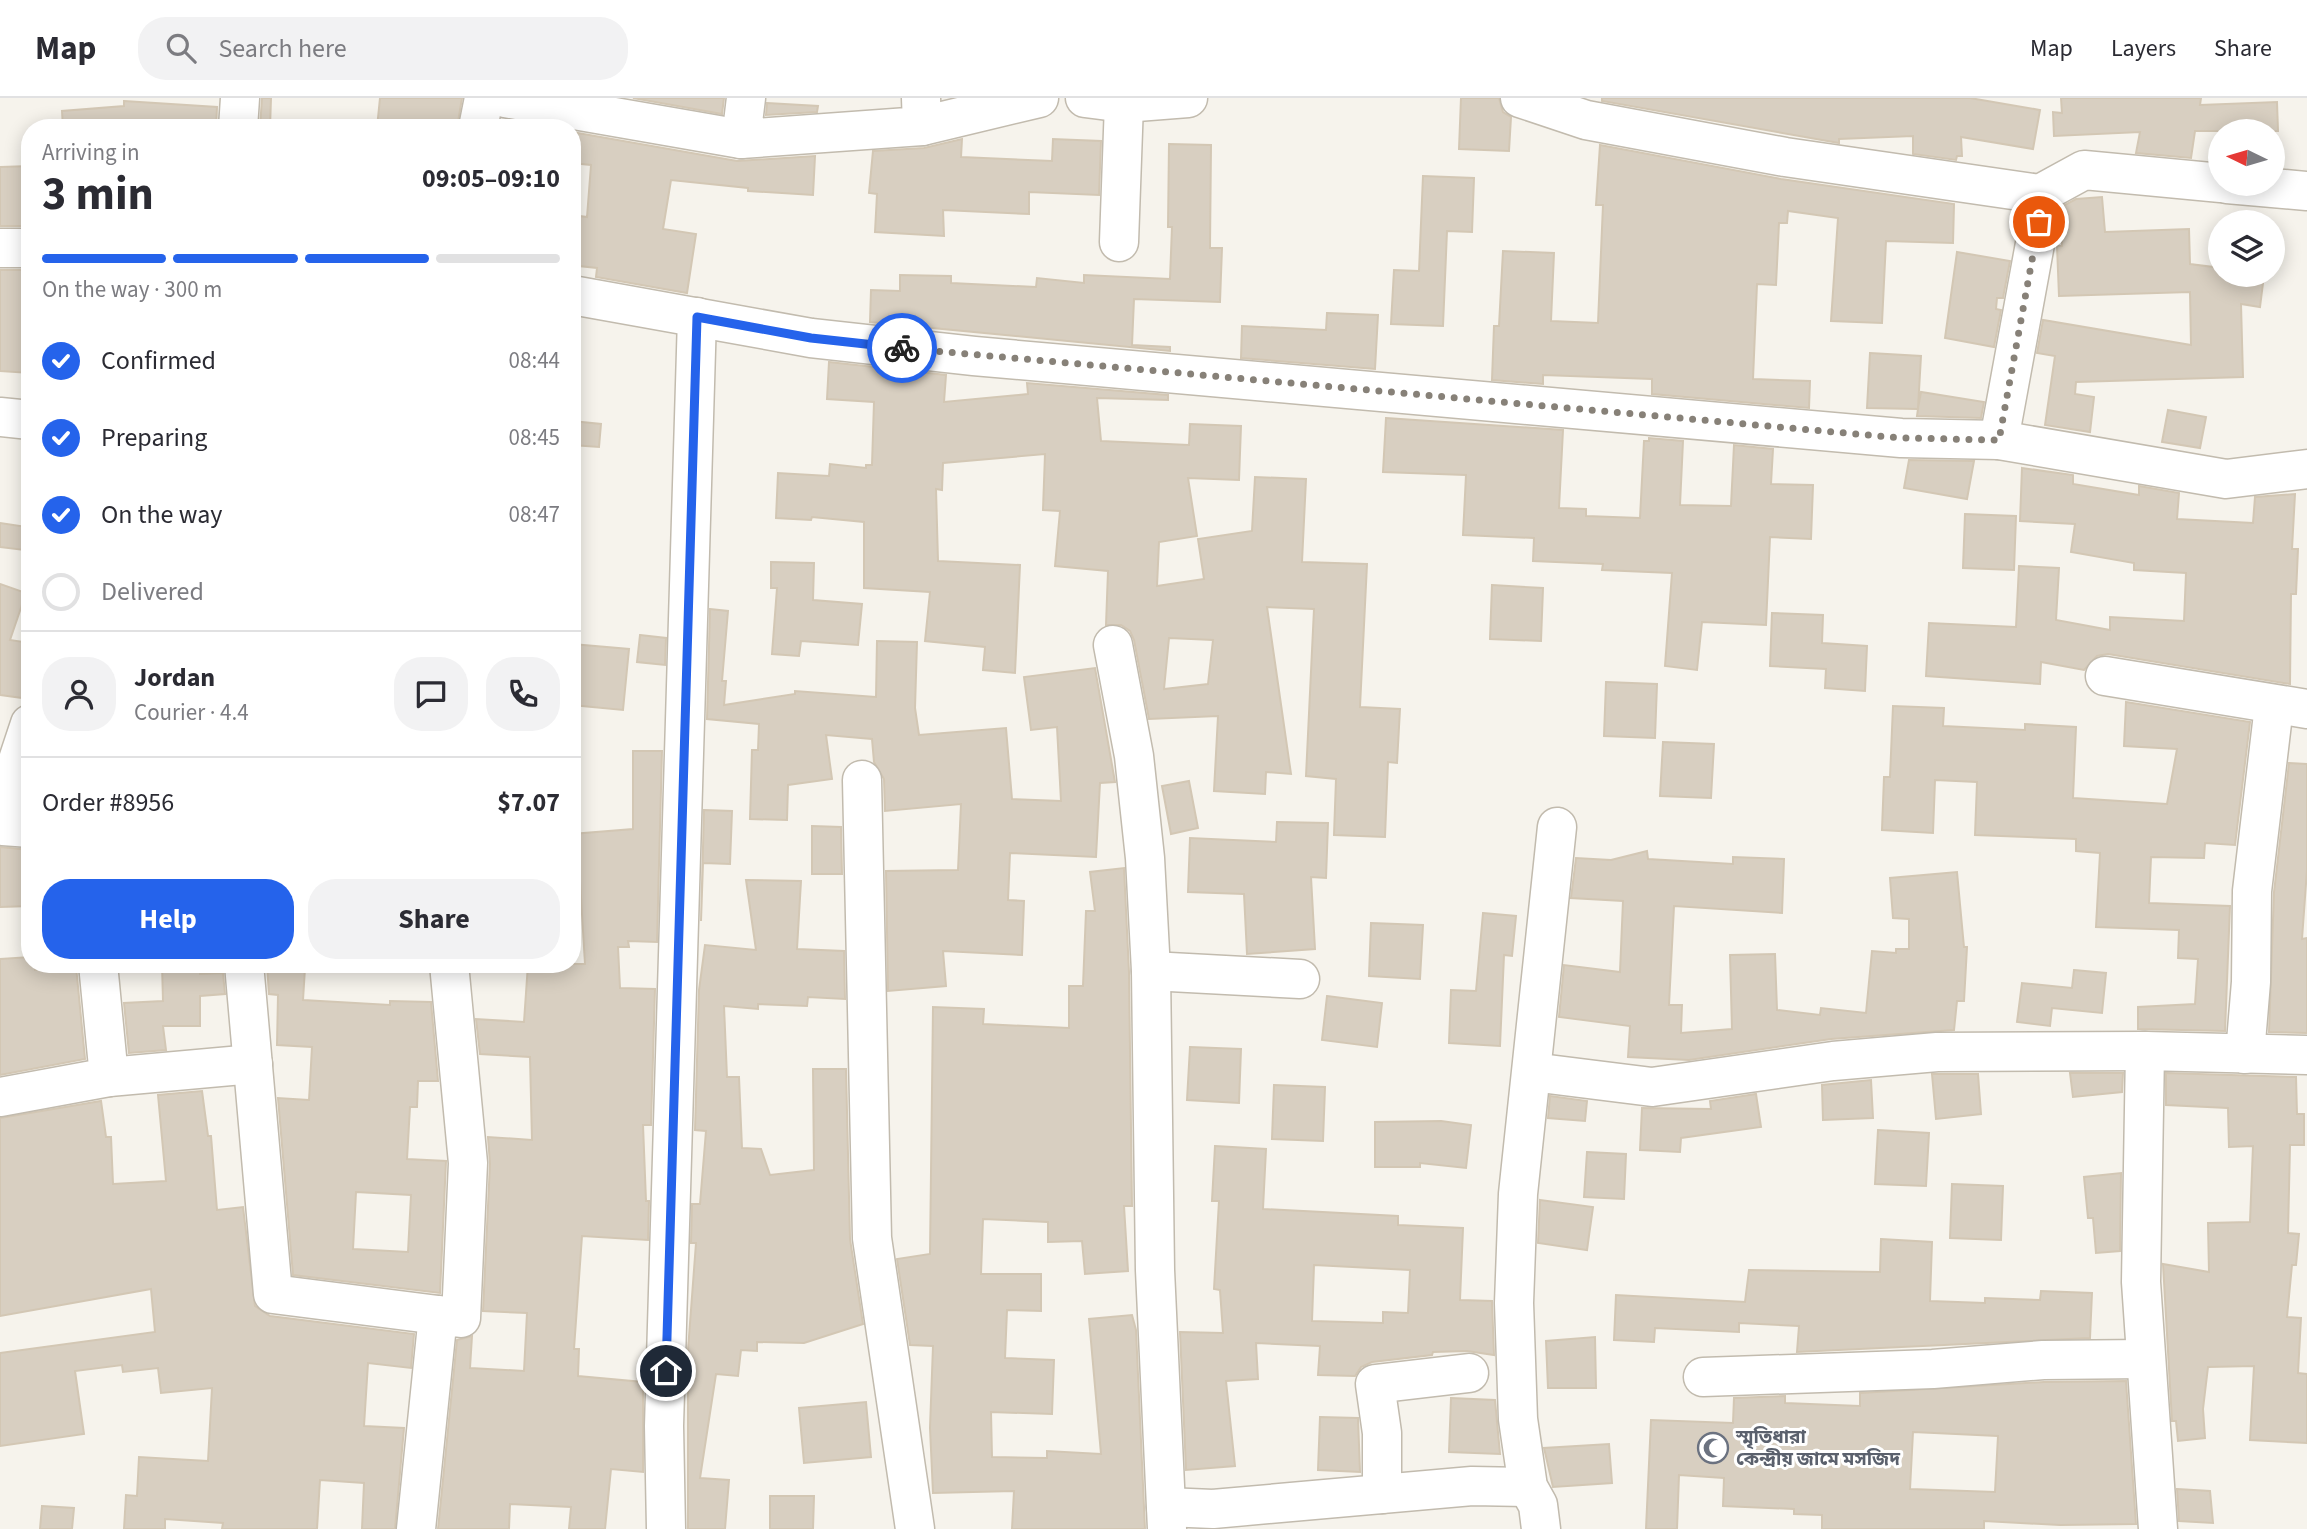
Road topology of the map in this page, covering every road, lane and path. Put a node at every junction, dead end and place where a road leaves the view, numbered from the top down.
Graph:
1 (240, 98) edge
2 (484, 98) edge
3 (505, 98) edge
4 (746, 98) edge
5 (1039, 98) edge
6 (1084, 98) edge
7 (1188, 98) edge
8 (1534, 100) edge
9 (1124, 103) junction
10 (921, 112) edge
11 (239, 119) edge
12 (480, 119) edge
13 (741, 139) junction
14 (2208, 182) edge
15 (2286, 189) edge
16 (2307, 191) edge
17 (2040, 194) junction
18 (1119, 242) dead end
19 (0, 248) edge
20 (21, 248) edge
21 (581, 297) edge
22 (697, 317) junction
23 (0, 417) edge
24 (21, 419) edge
25 (1999, 440) junction
26 (2307, 469) edge
27 (1113, 645) dead end
28 (2105, 676) dead end
29 (2291, 707) edge
30 (21, 751) edge
31 (862, 780) dead end
32 (11, 827) edge
33 (1557, 827) dead end
34 (1151, 971) junction
35 (99, 973) edge
36 (245, 973) edge
37 (450, 973) edge
38 (1300, 979) dead end
39 (2146, 1051) junction
40 (2245, 1054) junction
41 (2307, 1055) edge
42 (253, 1064) junction
43 (1532, 1072) junction
44 (109, 1077) junction
45 (0, 1097) edge
46 (438, 1315) junction
47 (2146, 1359) junction
48 (1469, 1373) dead end
49 (1703, 1377) dead end
50 (1528, 1487) junction
51 (1382, 1494) junction
52 (1167, 1518) edge
53 (416, 1529) edge
54 (666, 1529) edge
55 (915, 1529) edge
56 (1541, 1529) edge
57 (2158, 1529) edge

1 - 11 street
2 - 12 street
3 - 13 street
4 - 13 street
5 - 10 street
6 - 9 street
7 - 9 street
8 - 17 street
9 - 18 street
10 - 13 street
14 - 17 street
15 - 16 street
17 - 25 street
19 - 20 street
21 - 22 street
22 - 25 street
22 - 54 street
23 - 24 street
25 - 26 street
27 - 34 street
28 - 29 street
29 - 40 street
30 - 32 street
31 - 55 street
33 - 43 street
34 - 38 street
34 - 52 street
35 - 44 street
36 - 42 street
37 - 46 street
39 - 40 street
39 - 43 street
39 - 47 street
40 - 41 street
42 - 44 street
42 - 46 street
43 - 50 street
44 - 45 street
46 - 53 street
47 - 49 street
47 - 57 street
48 - 51 street
50 - 51 street
50 - 56 street
51 - 52 street

